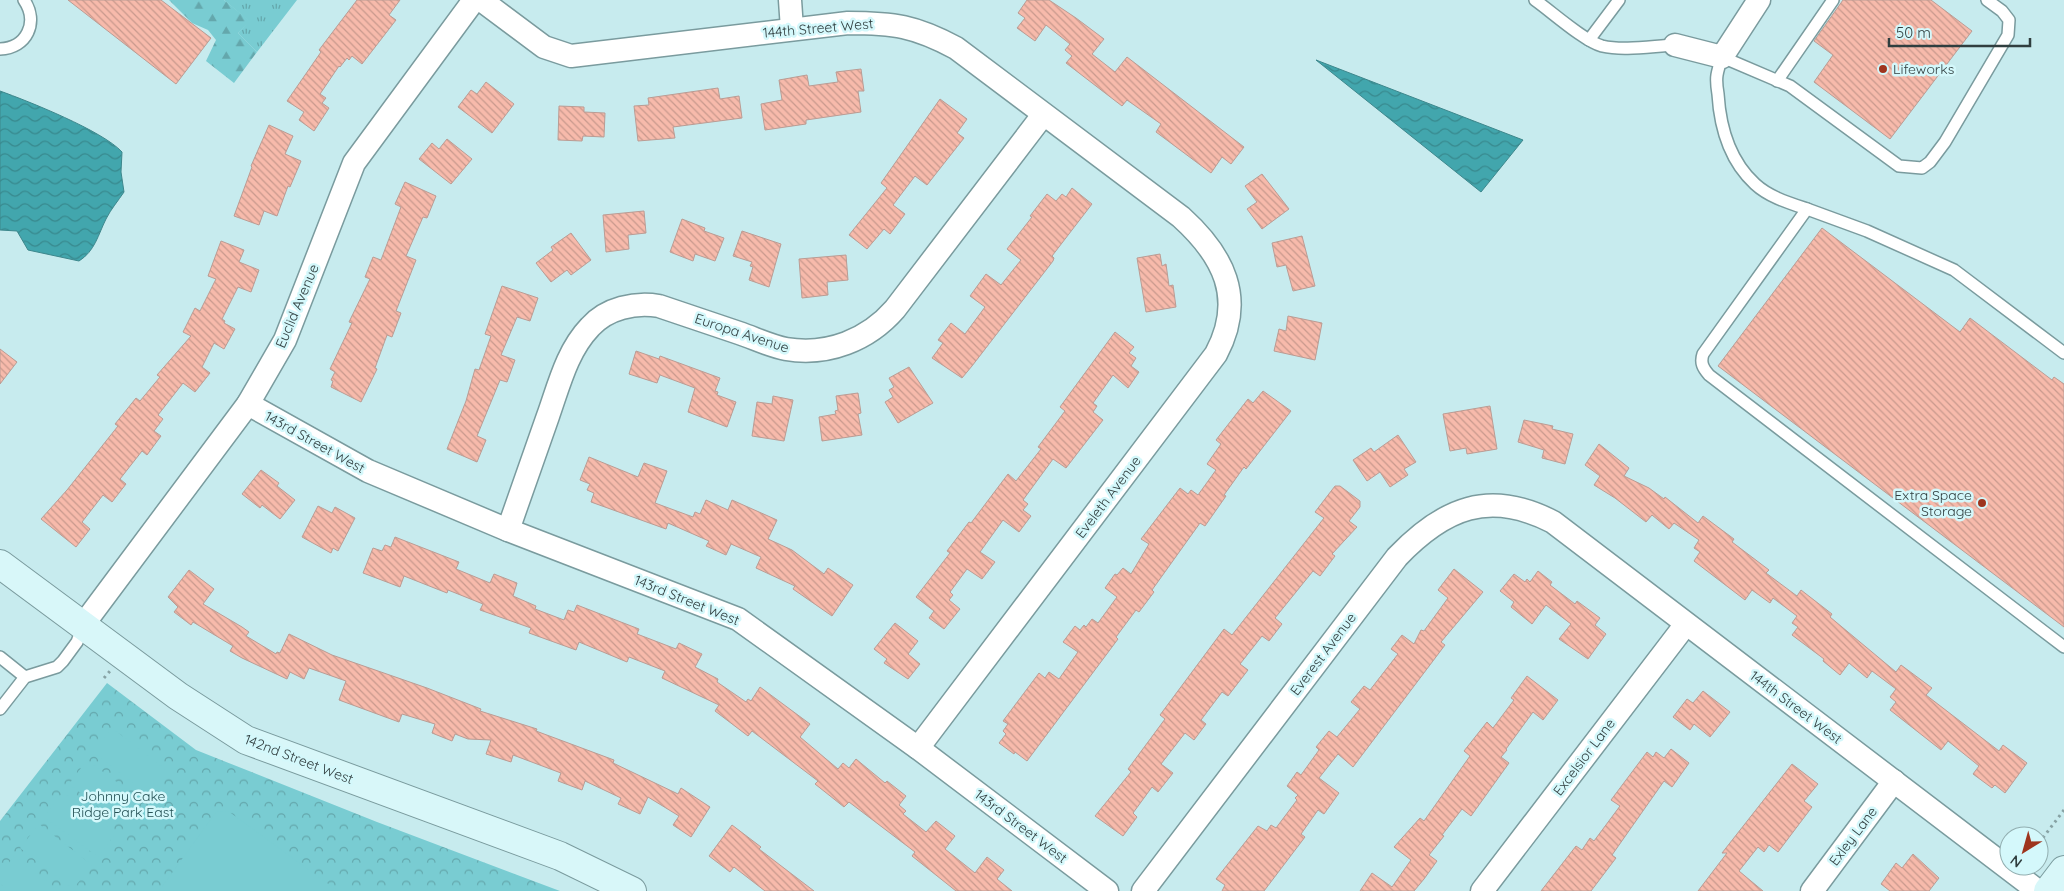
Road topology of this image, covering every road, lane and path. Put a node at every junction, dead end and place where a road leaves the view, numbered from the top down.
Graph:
1 (24, 0) edge
2 (474, 0) edge
3 (481, 0) edge
4 (790, 0) edge
5 (1535, 0) edge
6 (1619, 0) edge
7 (1760, 0) edge
8 (1833, 0) edge
9 (1987, 0) edge
10 (1549, 4) edge
11 (792, 29) junction
12 (1589, 40) junction
13 (1675, 45) joint
14 (0, 49) edge
15 (1722, 57) junction
16 (1777, 81) junction
17 (1043, 115) junction
18 (1807, 209) junction
19 (1196, 231) joint
20 (2064, 353) edge
21 (248, 404) junction
22 (1553, 522) joint
23 (508, 530) junction
24 (0, 564) edge
25 (1686, 624) junction
26 (83, 625) junction
27 (2064, 646) edge
28 (0, 657) edge
29 (25, 677) junction
30 (0, 709) edge
31 (918, 748) junction
32 (1894, 781) junction
33 (2064, 810) edge
34 (2049, 830) edge
35 (2064, 870) edge
36 (632, 891) edge
37 (1107, 891) edge
38 (1143, 891) edge
39 (1482, 891) edge
40 (1812, 891) edge
41 (2038, 891) edge
42 (2048, 891) edge

1 - 14 lane
2 - 21 street, Euclid Avenue
3 - 11 street, 144th Street West
4 - 11 street
5 - 10 lane
6 - 12 lane
7 - 15 street
8 - 16 lane
9 - 16 lane
10 - 12 lane
11 - 17 street, 144th Street West
12 - 13 lane
13 - 15 street
15 - 16 lane
15 - 18 lane
17 - 19 street, 144th Street West
17 - 23 street, Europa Avenue
18 - 20 lane
18 - 27 lane
19 - 31 street, Eveleth Avenue
21 - 23 street, 143rd Street West
21 - 26 street, Euclid Avenue
22 - 25 street, 144th Street West
22 - 38 street, Everest Avenue
23 - 31 street, 143rd Street West
24 - 26 street, 142nd Street West
25 - 32 street, 144th Street West
25 - 39 street, Excelsior Lane
26 - 29 lane
26 - 36 street, 142nd Street West
28 - 29 lane
29 - 30 lane
31 - 37 street, 143rd Street West
32 - 40 street, Exley Lane
32 - 41 street, 144th Street West
33 - 34 path
35 - 42 street

